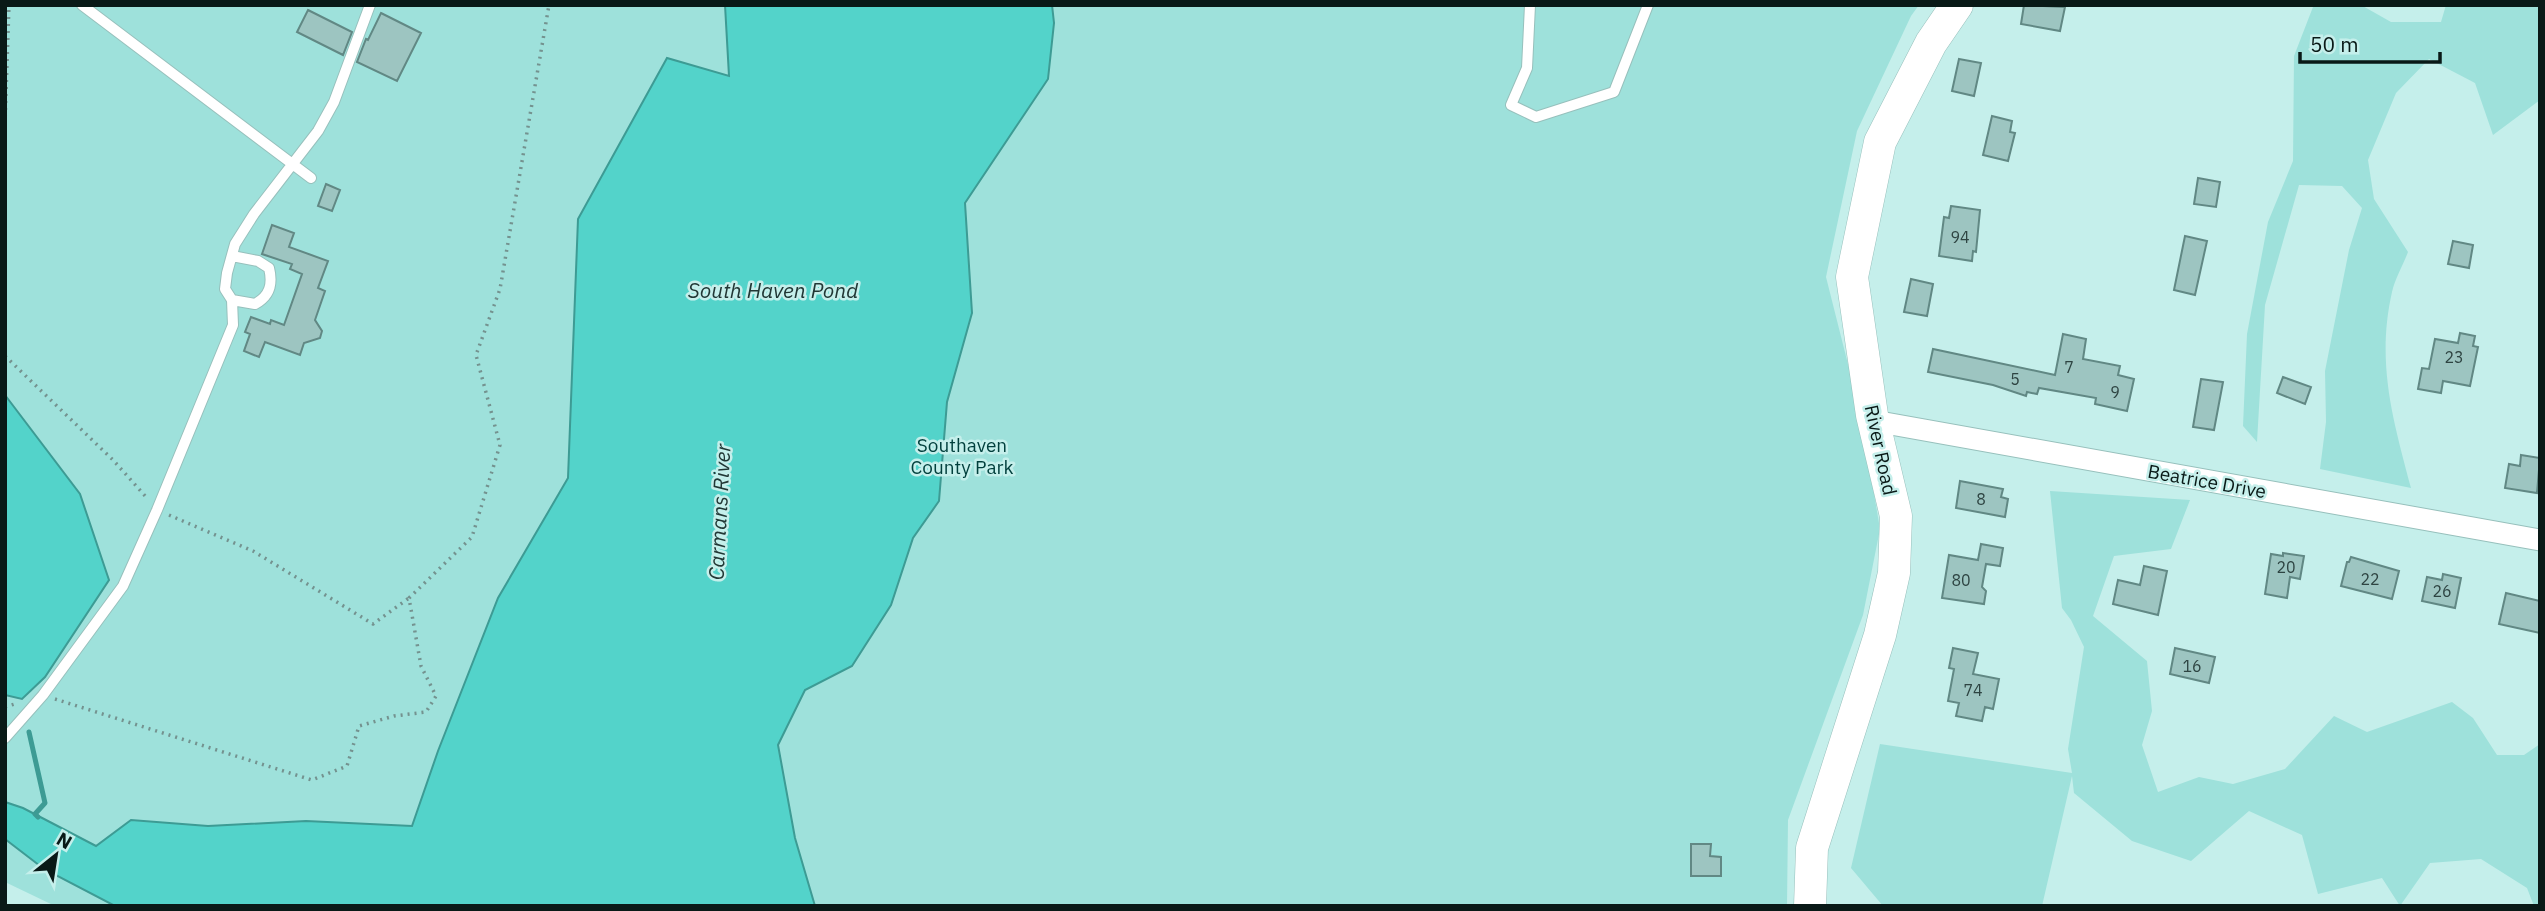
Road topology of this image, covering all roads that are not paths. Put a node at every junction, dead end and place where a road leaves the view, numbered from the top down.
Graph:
1 (82, 5) edge
2 (370, 5) edge
3 (1530, 5) edge
4 (1648, 5) edge
5 (1957, 5) edge
6 (293, 165) junction
7 (311, 178) dead end
8 (232, 256) junction
9 (232, 300) junction
10 (1874, 421) junction
11 (2540, 540) edge
12 (5, 738) edge
13 (1810, 906) edge

1 - 6 lane
2 - 6 lane
3 - 4 lane
5 - 10 street, River Road
6 - 7 lane
6 - 8 lane
8 - 9 lane
8 - 9 lane
9 - 12 lane
10 - 11 street, Beatrice Drive
10 - 13 street, River Road

